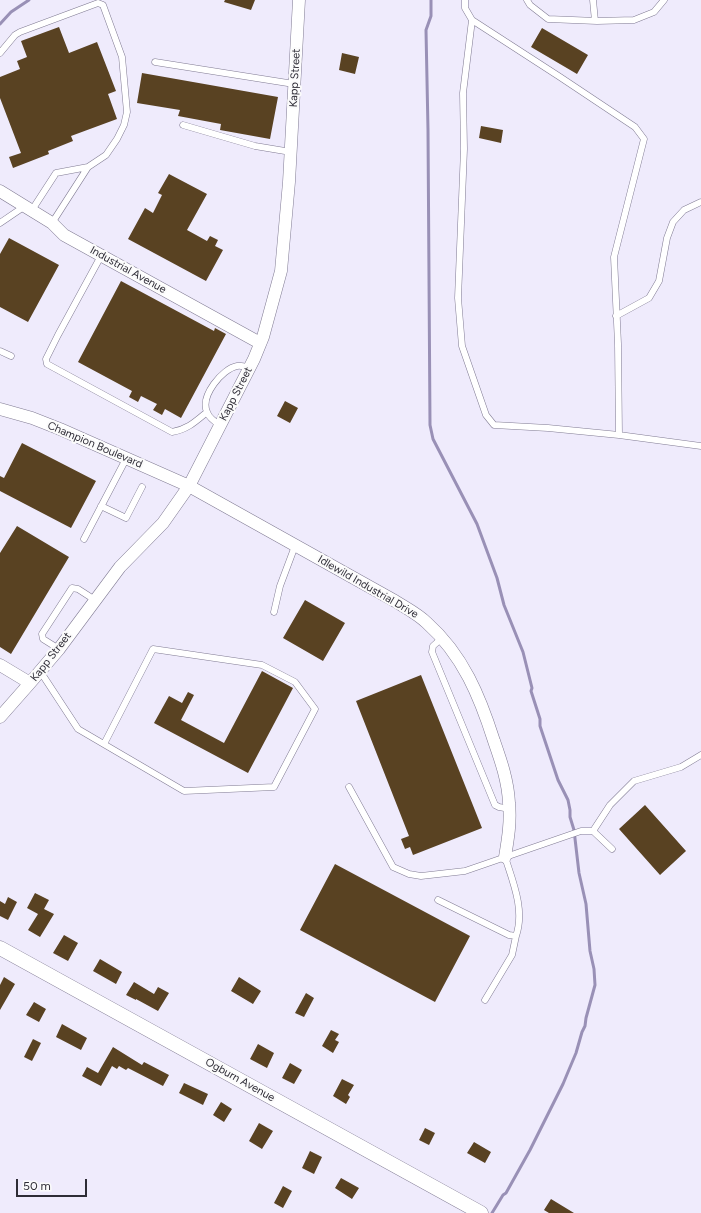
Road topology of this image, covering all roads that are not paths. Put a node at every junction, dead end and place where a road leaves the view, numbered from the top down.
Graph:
1 (299, 0) edge
2 (464, 0) edge
3 (527, 0) edge
4 (593, 0) edge
5 (664, 0) edge
6 (472, 20) junction
7 (595, 21) junction
8 (0, 53) edge
9 (155, 62) dead end
10 (294, 84) junction
11 (183, 125) dead end
12 (291, 152) junction
13 (88, 168) junction
14 (0, 191) edge
15 (701, 202) edge
16 (28, 208) junction
17 (52, 223) junction
18 (0, 224) edge
19 (101, 256) junction
20 (616, 316) junction
21 (260, 343) junction
22 (0, 351) edge
23 (10, 356) dead end
24 (250, 368) junction
25 (0, 409) edge
26 (207, 412) junction
27 (220, 425) junction
28 (619, 435) junction
29 (701, 446) edge
30 (126, 459) junction
31 (189, 486) junction
32 (142, 487) dead end
33 (101, 506) junction
34 (84, 538) dead end
35 (295, 546) junction
36 (95, 600) junction
37 (274, 612) dead end
38 (442, 638) junction
39 (59, 649) junction
40 (0, 665) edge
41 (40, 671) junction
42 (30, 683) junction
43 (0, 716) edge
44 (104, 744) junction
45 (701, 755) edge
46 (349, 787) dead end
47 (510, 808) junction
48 (594, 831) junction
49 (612, 849) dead end
50 (505, 857) junction
51 (438, 900) dead end
52 (516, 936) junction
53 (0, 948) edge
54 (485, 1000) dead end
55 (481, 1213) edge

1 - 10 street, Kapp Street
2 - 6 lane
3 - 7 lane
4 - 7 lane
5 - 7 lane
6 - 20 lane
6 - 28 lane
8 - 13 lane
9 - 10 lane
10 - 12 street, Kapp Street
11 - 12 lane
12 - 21 street, Kapp Street
13 - 16 lane
13 - 17 lane
14 - 16 street, Industrial Avenue
15 - 20 lane
16 - 17 street, Industrial Avenue
16 - 18 lane
17 - 19 street, Industrial Avenue
19 - 21 street, Industrial Avenue
19 - 26 lane
20 - 28 lane
21 - 24 street, Kapp Street
22 - 23 lane
24 - 26 lane
24 - 27 street, Kapp Street
25 - 30 street, Champion Boulevard
26 - 27 lane
27 - 31 street, Kapp Street
28 - 29 lane
30 - 31 street, Champion Boulevard
30 - 33 lane
31 - 35 street, Idlewild Industrial Drive
31 - 36 street, Kapp Street
32 - 33 lane
33 - 34 lane
35 - 37 lane
35 - 38 street, Idlewild Industrial Drive
36 - 39 street, Kapp Street
36 - 39 lane
38 - 47 street, Idlewild Industrial Drive
38 - 47 lane
39 - 41 street, Kapp Street
40 - 42 street
41 - 42 street, Kapp Street
41 - 44 lane
42 - 43 street, Kapp Street
44 - 44 lane
45 - 48 lane
46 - 50 lane
47 - 50 street, Idlewild Industrial Drive
48 - 49 lane
48 - 50 lane
50 - 52 lane
51 - 52 lane
52 - 54 lane
53 - 55 street, Ogburn Avenue

